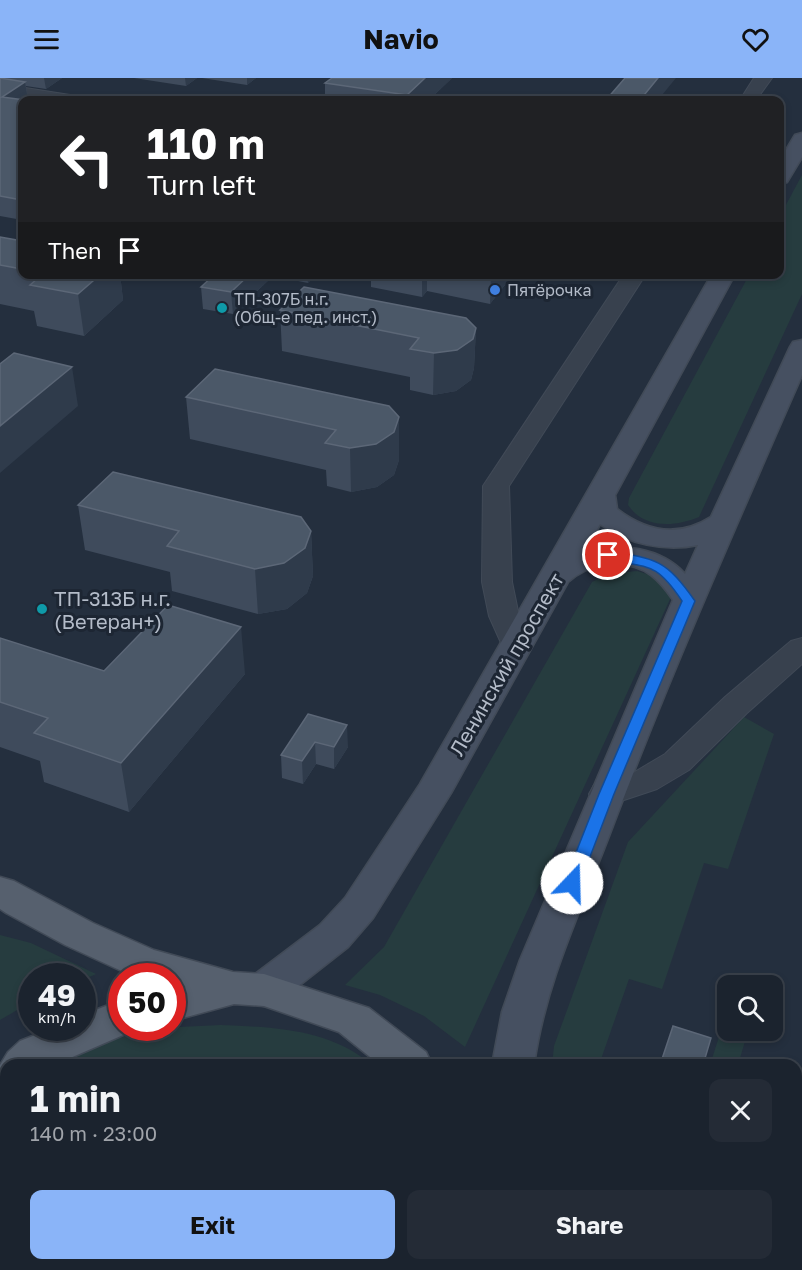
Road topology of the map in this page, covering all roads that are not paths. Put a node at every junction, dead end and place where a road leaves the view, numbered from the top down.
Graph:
1 (763, 78) edge
2 (0, 89) edge
3 (45, 96) edge
4 (751, 96) edge
5 (802, 139) edge
6 (784, 171) edge
7 (631, 279) edge
8 (721, 279) edge
9 (802, 347) edge
10 (601, 494) junction
11 (723, 522) junction
12 (555, 578) junction
13 (688, 601) junction
14 (517, 647) junction
15 (802, 648) edge
16 (606, 794) junction
17 (0, 891) edge
18 (249, 989) junction
19 (186, 1001) edge
20 (108, 1023) edge
21 (30, 1059) edge
22 (403, 1059) edge
23 (514, 1059) edge

1 - 4 street
2 - 3 street
5 - 6 main road
7 - 14 street
8 - 10 main road, Ленинский проспект
9 - 11 main road
10 - 11 main road
10 - 12 main road, Ленинский проспект
11 - 13 main road
12 - 13 main road
12 - 14 main road, Ленинский проспект
13 - 16 main road
14 - 18 main road, Ленинский проспект
15 - 16 street
16 - 23 main road
17 - 18 main road
18 - 19 main road
18 - 22 main road
20 - 21 main road

